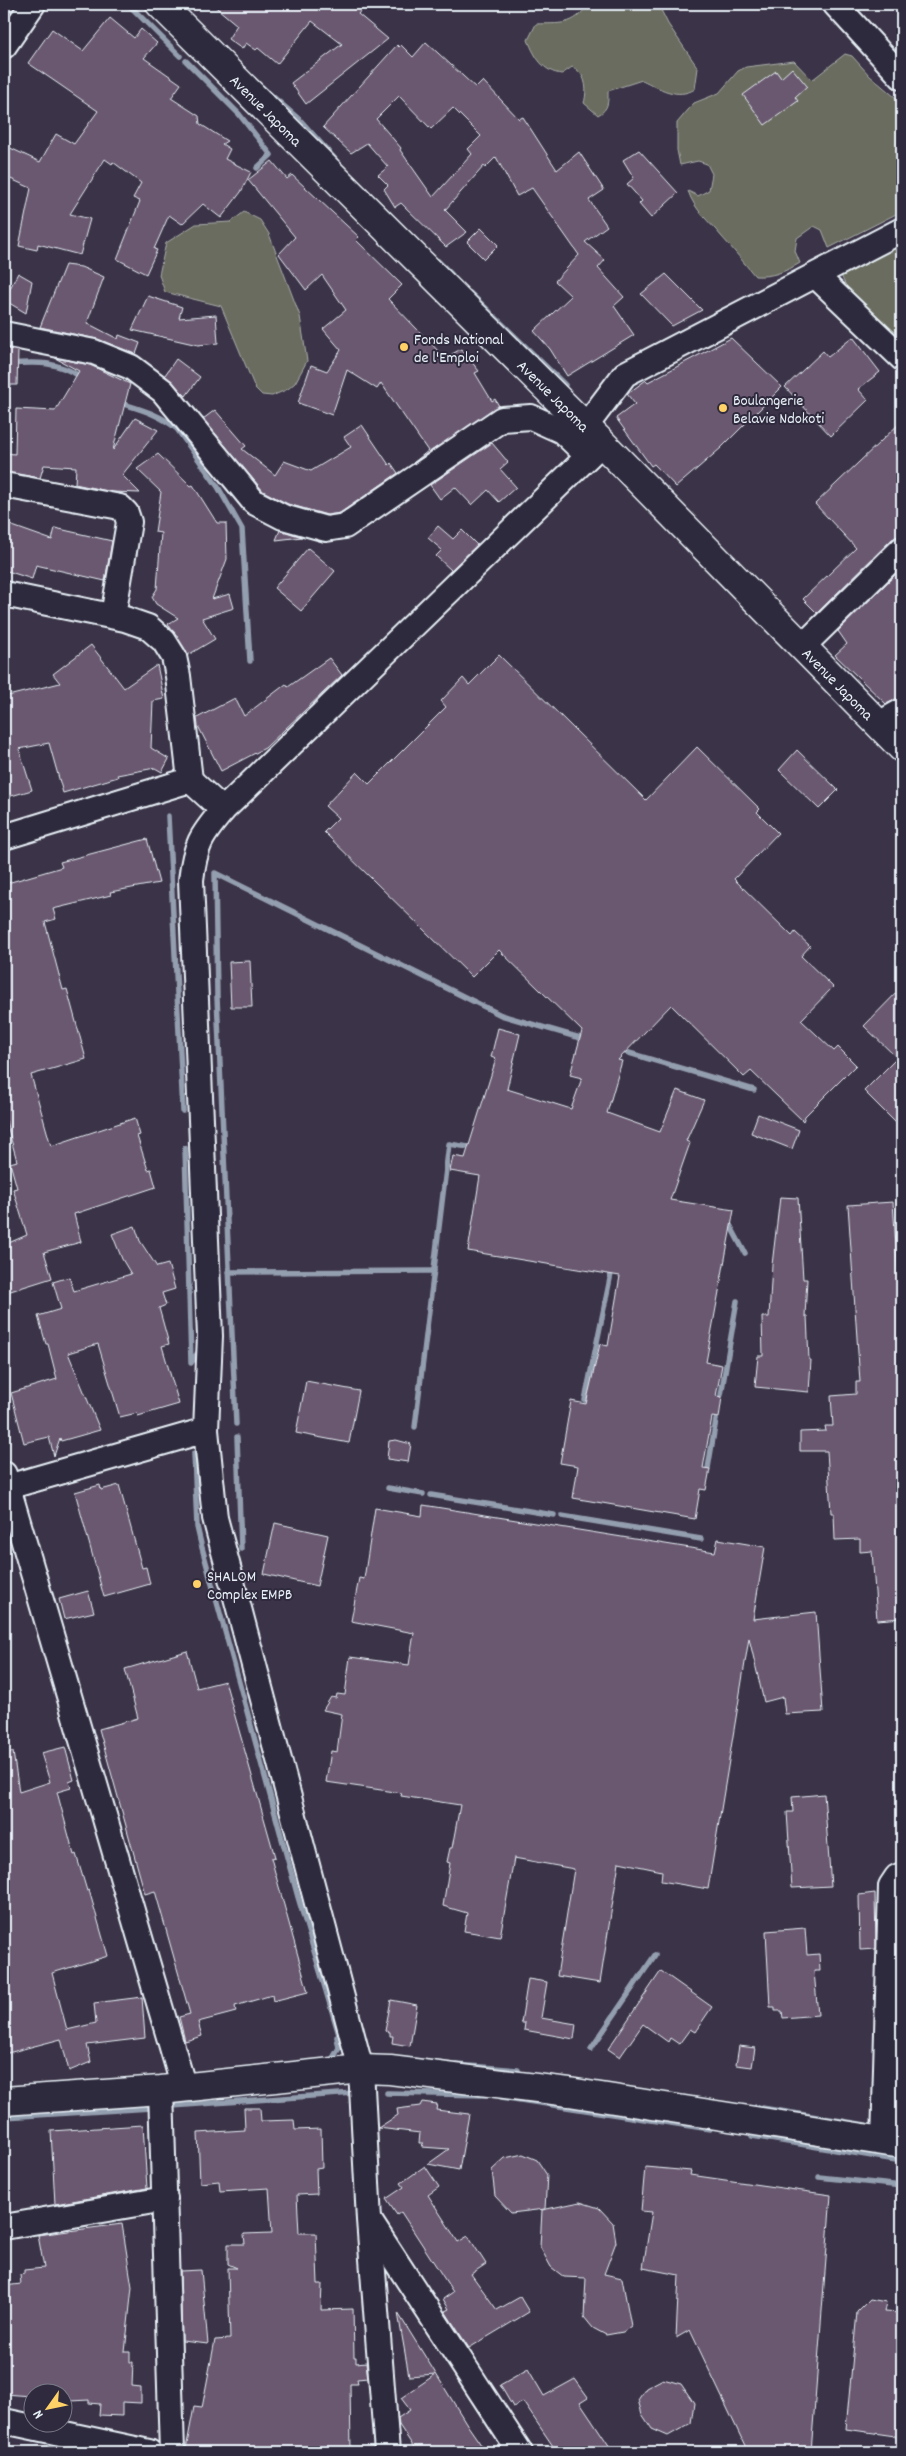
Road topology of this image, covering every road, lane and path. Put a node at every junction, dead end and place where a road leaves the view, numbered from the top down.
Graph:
1 (32, 4) edge
2 (160, 4) edge
3 (847, 6) edge
4 (4, 46) edge
5 (902, 77) edge
6 (902, 230) edge
7 (816, 276) junction
8 (4, 334) edge
9 (902, 358) edge
10 (592, 442) junction
11 (4, 485) edge
12 (902, 549) edge
13 (4, 594) edge
14 (113, 616) junction
15 (803, 646) junction
16 (902, 711) edge
17 (879, 724) junction
18 (902, 748) edge
19 (190, 780) junction
20 (223, 810) junction
21 (4, 837) edge
22 (206, 1430) junction
23 (5, 1483) edge
24 (902, 1875) edge
25 (895, 2006) edge
26 (361, 2069) junction
27 (173, 2089) junction
28 (4, 2101) edge
29 (893, 2143) edge
30 (165, 2199) junction
31 (369, 2220) junction
32 (4, 2227) edge
33 (4, 2421) edge
34 (149, 2452) edge
35 (172, 2452) edge
36 (387, 2452) edge
37 (520, 2452) edge

1 - 4 street
2 - 10 main road, Avenue Japoma
3 - 5 street
6 - 7 street
7 - 9 street
7 - 10 street
8 - 10 street
10 - 15 main road, Avenue Japoma
10 - 20 street
11 - 14 street
12 - 15 street
13 - 14 street
14 - 19 street
15 - 17 main road, Avenue Japoma
16 - 17 street
17 - 18 main road, Avenue Japoma
19 - 20 street
19 - 21 street
20 - 22 street
22 - 23 street
22 - 26 street
23 - 27 street
24 - 25 street
25 - 29 street
26 - 27 main road
26 - 29 main road
26 - 31 street
27 - 28 main road
27 - 30 street
30 - 32 street
30 - 35 street
31 - 36 street
31 - 37 street
33 - 34 street

